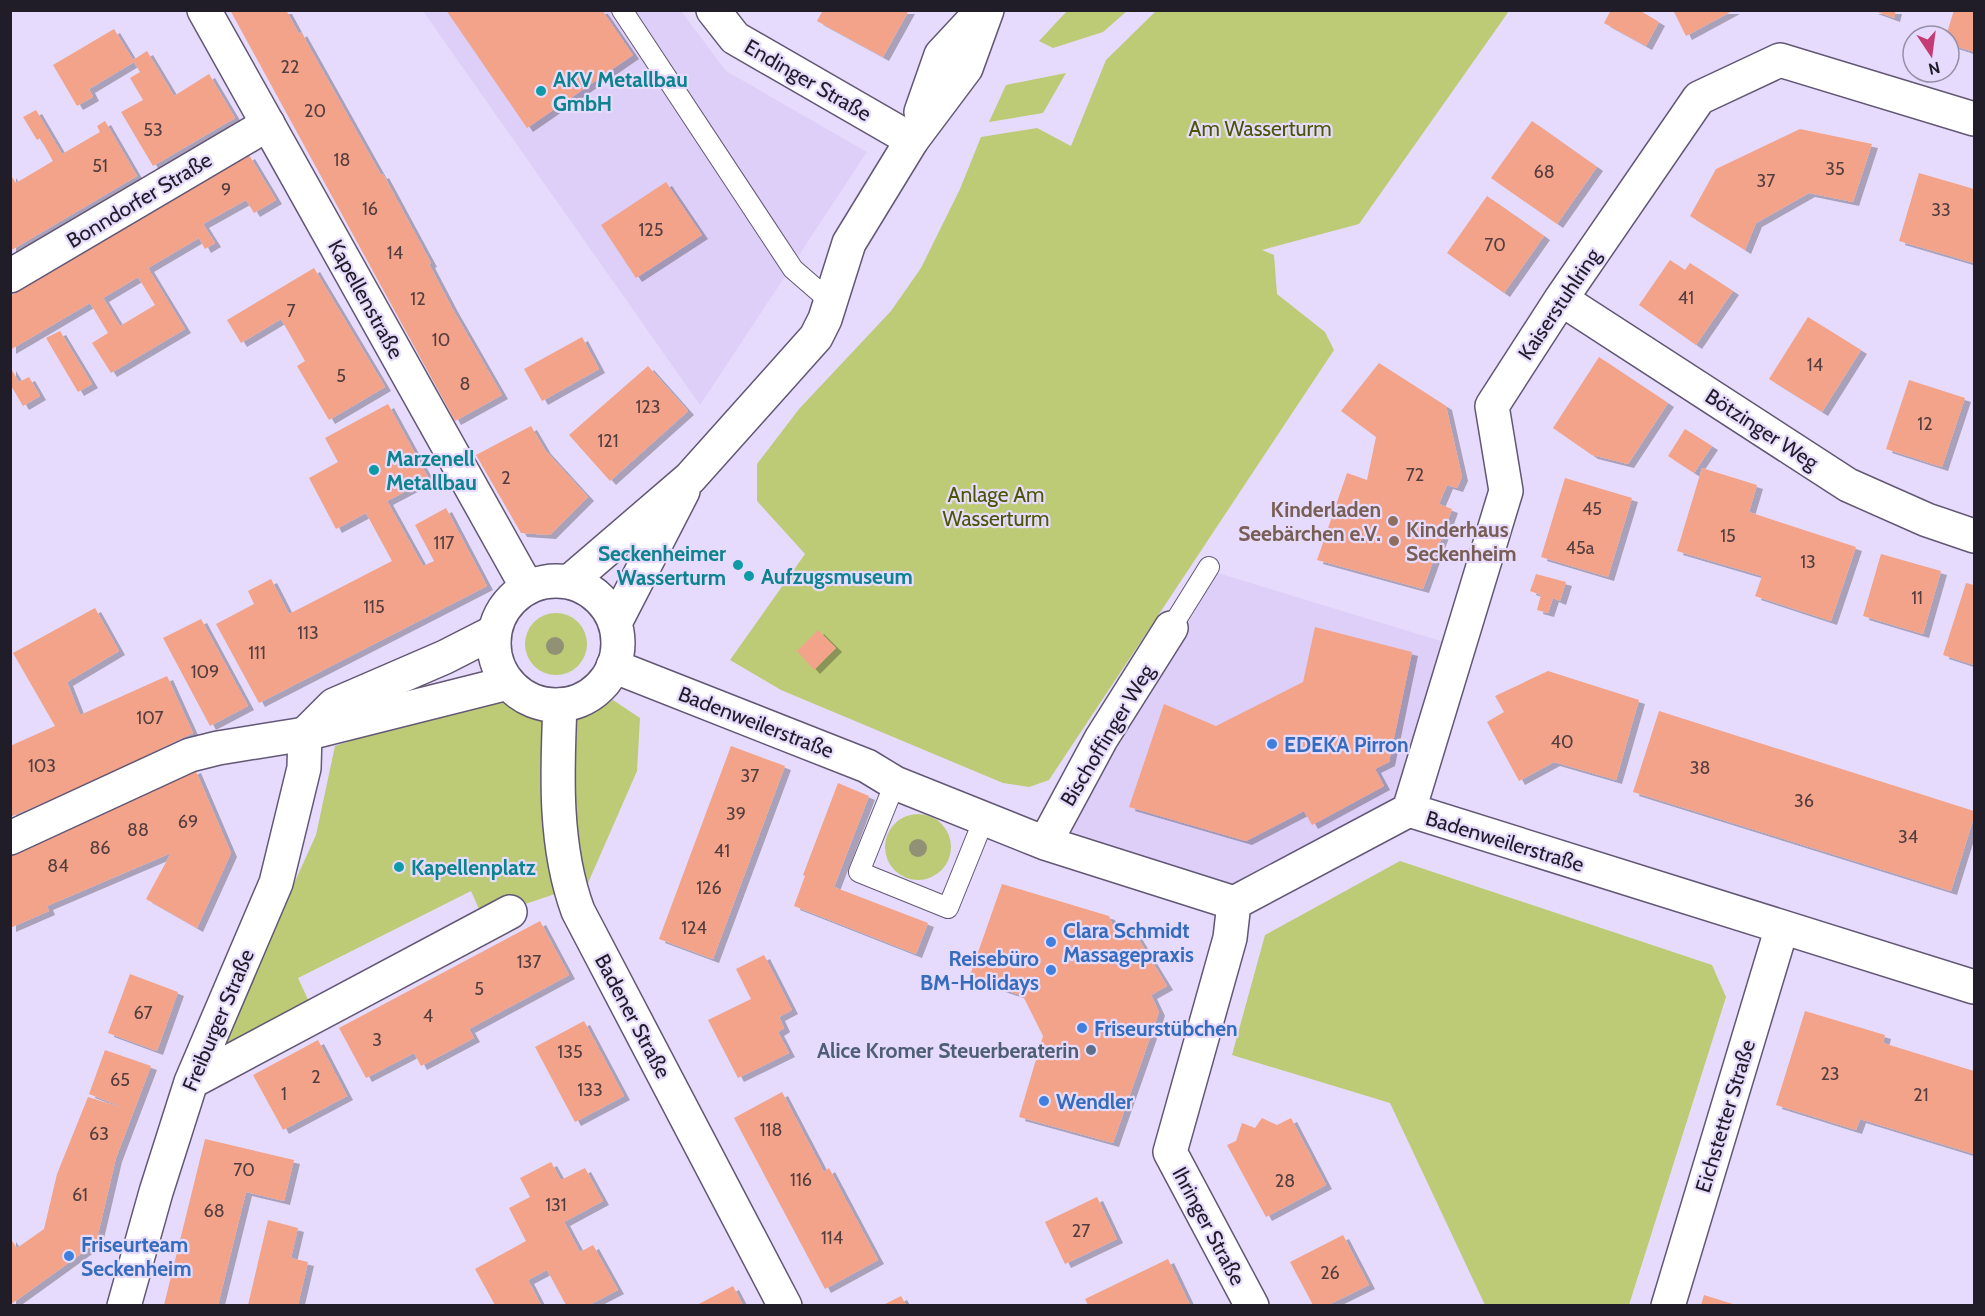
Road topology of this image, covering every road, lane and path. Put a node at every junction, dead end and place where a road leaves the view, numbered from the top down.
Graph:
1 (204, 10) edge
2 (622, 10) edge
3 (712, 10) edge
4 (985, 10) edge
5 (1974, 119) edge
6 (268, 124) junction
7 (912, 140) junction
8 (10, 276) edge
9 (1562, 299) junction
10 (831, 302) junction
11 (690, 478) junction
12 (1974, 536) edge
13 (1209, 567) dead end
14 (569, 582) junction
15 (527, 587) junction
16 (615, 623) junction
17 (1171, 628) joint
18 (494, 632) junction
19 (613, 666) junction
20 (508, 682) junction
21 (560, 705) junction
22 (306, 734) junction
23 (895, 783) junction
24 (1409, 810) junction
25 (984, 819) junction
26 (10, 838) edge
27 (1045, 843) junction
28 (1234, 903) junction
29 (510, 912) dead end
30 (1782, 927) junction
31 (1974, 987) edge
32 (191, 1082) junction
33 (124, 1305) edge
34 (785, 1305) edge
35 (1252, 1305) edge
36 (1668, 1305) edge

1 - 6 street, Kapellenstraße
2 - 10 lane
3 - 7 street, Endinger Straße
4 - 7 street
5 - 9 street, Kaiserstuhlring
6 - 8 street, Bonndorfer Straße
6 - 15 street, Kapellenstraße
7 - 10 street
9 - 12 street, Bötzinger Weg
9 - 24 street, Kaiserstuhlring
10 - 11 street
11 - 14 street
11 - 16 street
13 - 17 lane
14 - 15 street
14 - 16 street
15 - 18 street
16 - 19 street
17 - 27 street, Bischoffinger Weg
18 - 20 street
18 - 22 street
19 - 21 street
19 - 23 street, Badenweilerstraße
20 - 21 street
20 - 22 street
21 - 34 street, Badener Straße
22 - 26 street
22 - 32 street, Freiburger Straße
23 - 25 street, Badenweilerstraße
23 - 25 lane
24 - 28 street, Badenweilerstraße
24 - 30 street, Badenweilerstraße
25 - 27 street, Badenweilerstraße
27 - 28 street, Badenweilerstraße
28 - 35 street, Ihringer Straße
29 - 32 street
30 - 31 street, Badenweilerstraße
30 - 36 street, Eichstetter Straße
32 - 33 street, Freiburger Straße

